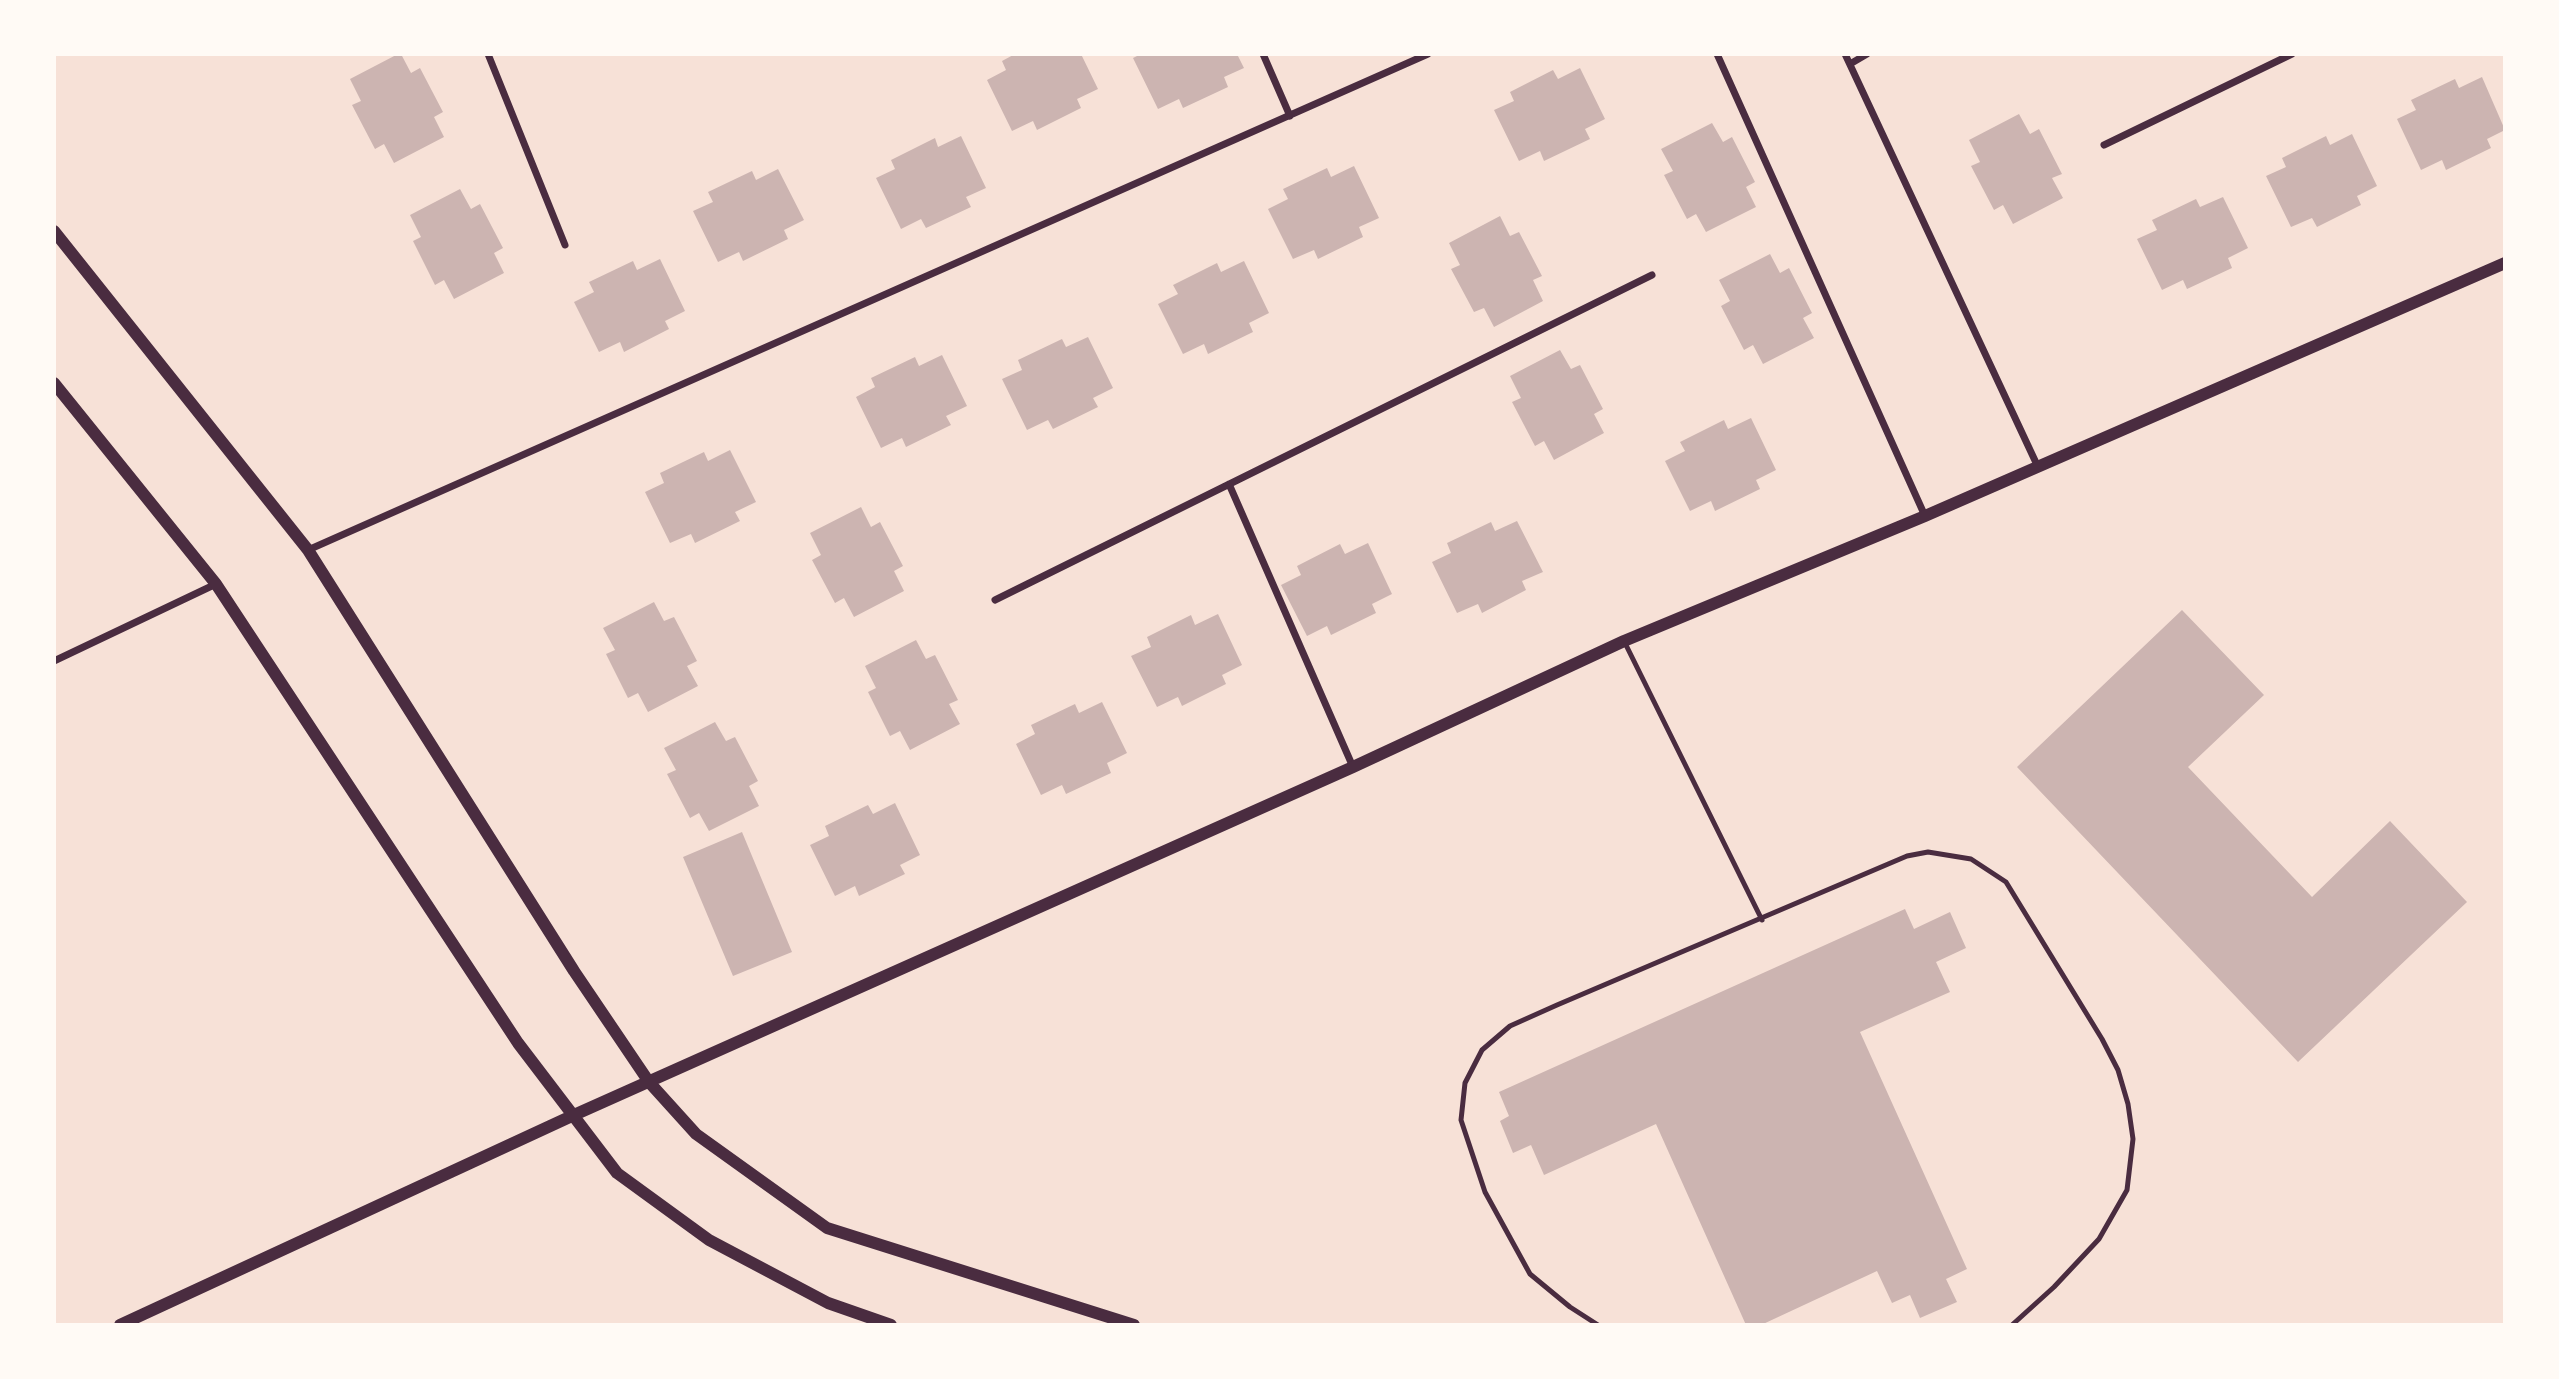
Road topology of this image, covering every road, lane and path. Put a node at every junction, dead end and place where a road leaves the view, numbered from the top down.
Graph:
1 (488, 54) edge
2 (1263, 54) edge
3 (1428, 54) edge
4 (1717, 54) edge
5 (1846, 54) edge
6 (1867, 54) edge
7 (2292, 54) edge
8 (1850, 64) junction
9 (1290, 116) junction
10 (2104, 145) dead end
11 (54, 231) edge
12 (565, 245) dead end
13 (2505, 263) edge
14 (1653, 275) dead end
15 (54, 383) edge
16 (2038, 467) junction
17 (1228, 484) junction
18 (1925, 516) junction
19 (309, 550) junction
20 (216, 584) junction
21 (995, 600) dead end
22 (1624, 640) junction
23 (54, 661) edge
24 (1353, 767) junction
25 (1762, 920) junction
26 (649, 1082) junction
27 (574, 1115) junction
28 (120, 1325) edge
29 (891, 1325) edge
30 (1134, 1325) edge
31 (1598, 1325) edge
32 (2012, 1325) edge

1 - 12 street
2 - 9 street
3 - 9 street
4 - 18 street
5 - 8 street
6 - 8 street
7 - 10 street
8 - 16 street
9 - 19 street
11 - 19 street
13 - 16 street
14 - 17 street
15 - 20 street
16 - 18 street
17 - 21 street
17 - 24 street
18 - 22 street
19 - 26 street
20 - 23 street
20 - 27 street
22 - 24 street
22 - 25 lane
24 - 26 street
25 - 31 lane
25 - 32 lane
26 - 27 street
26 - 30 street
27 - 28 street
27 - 29 street

